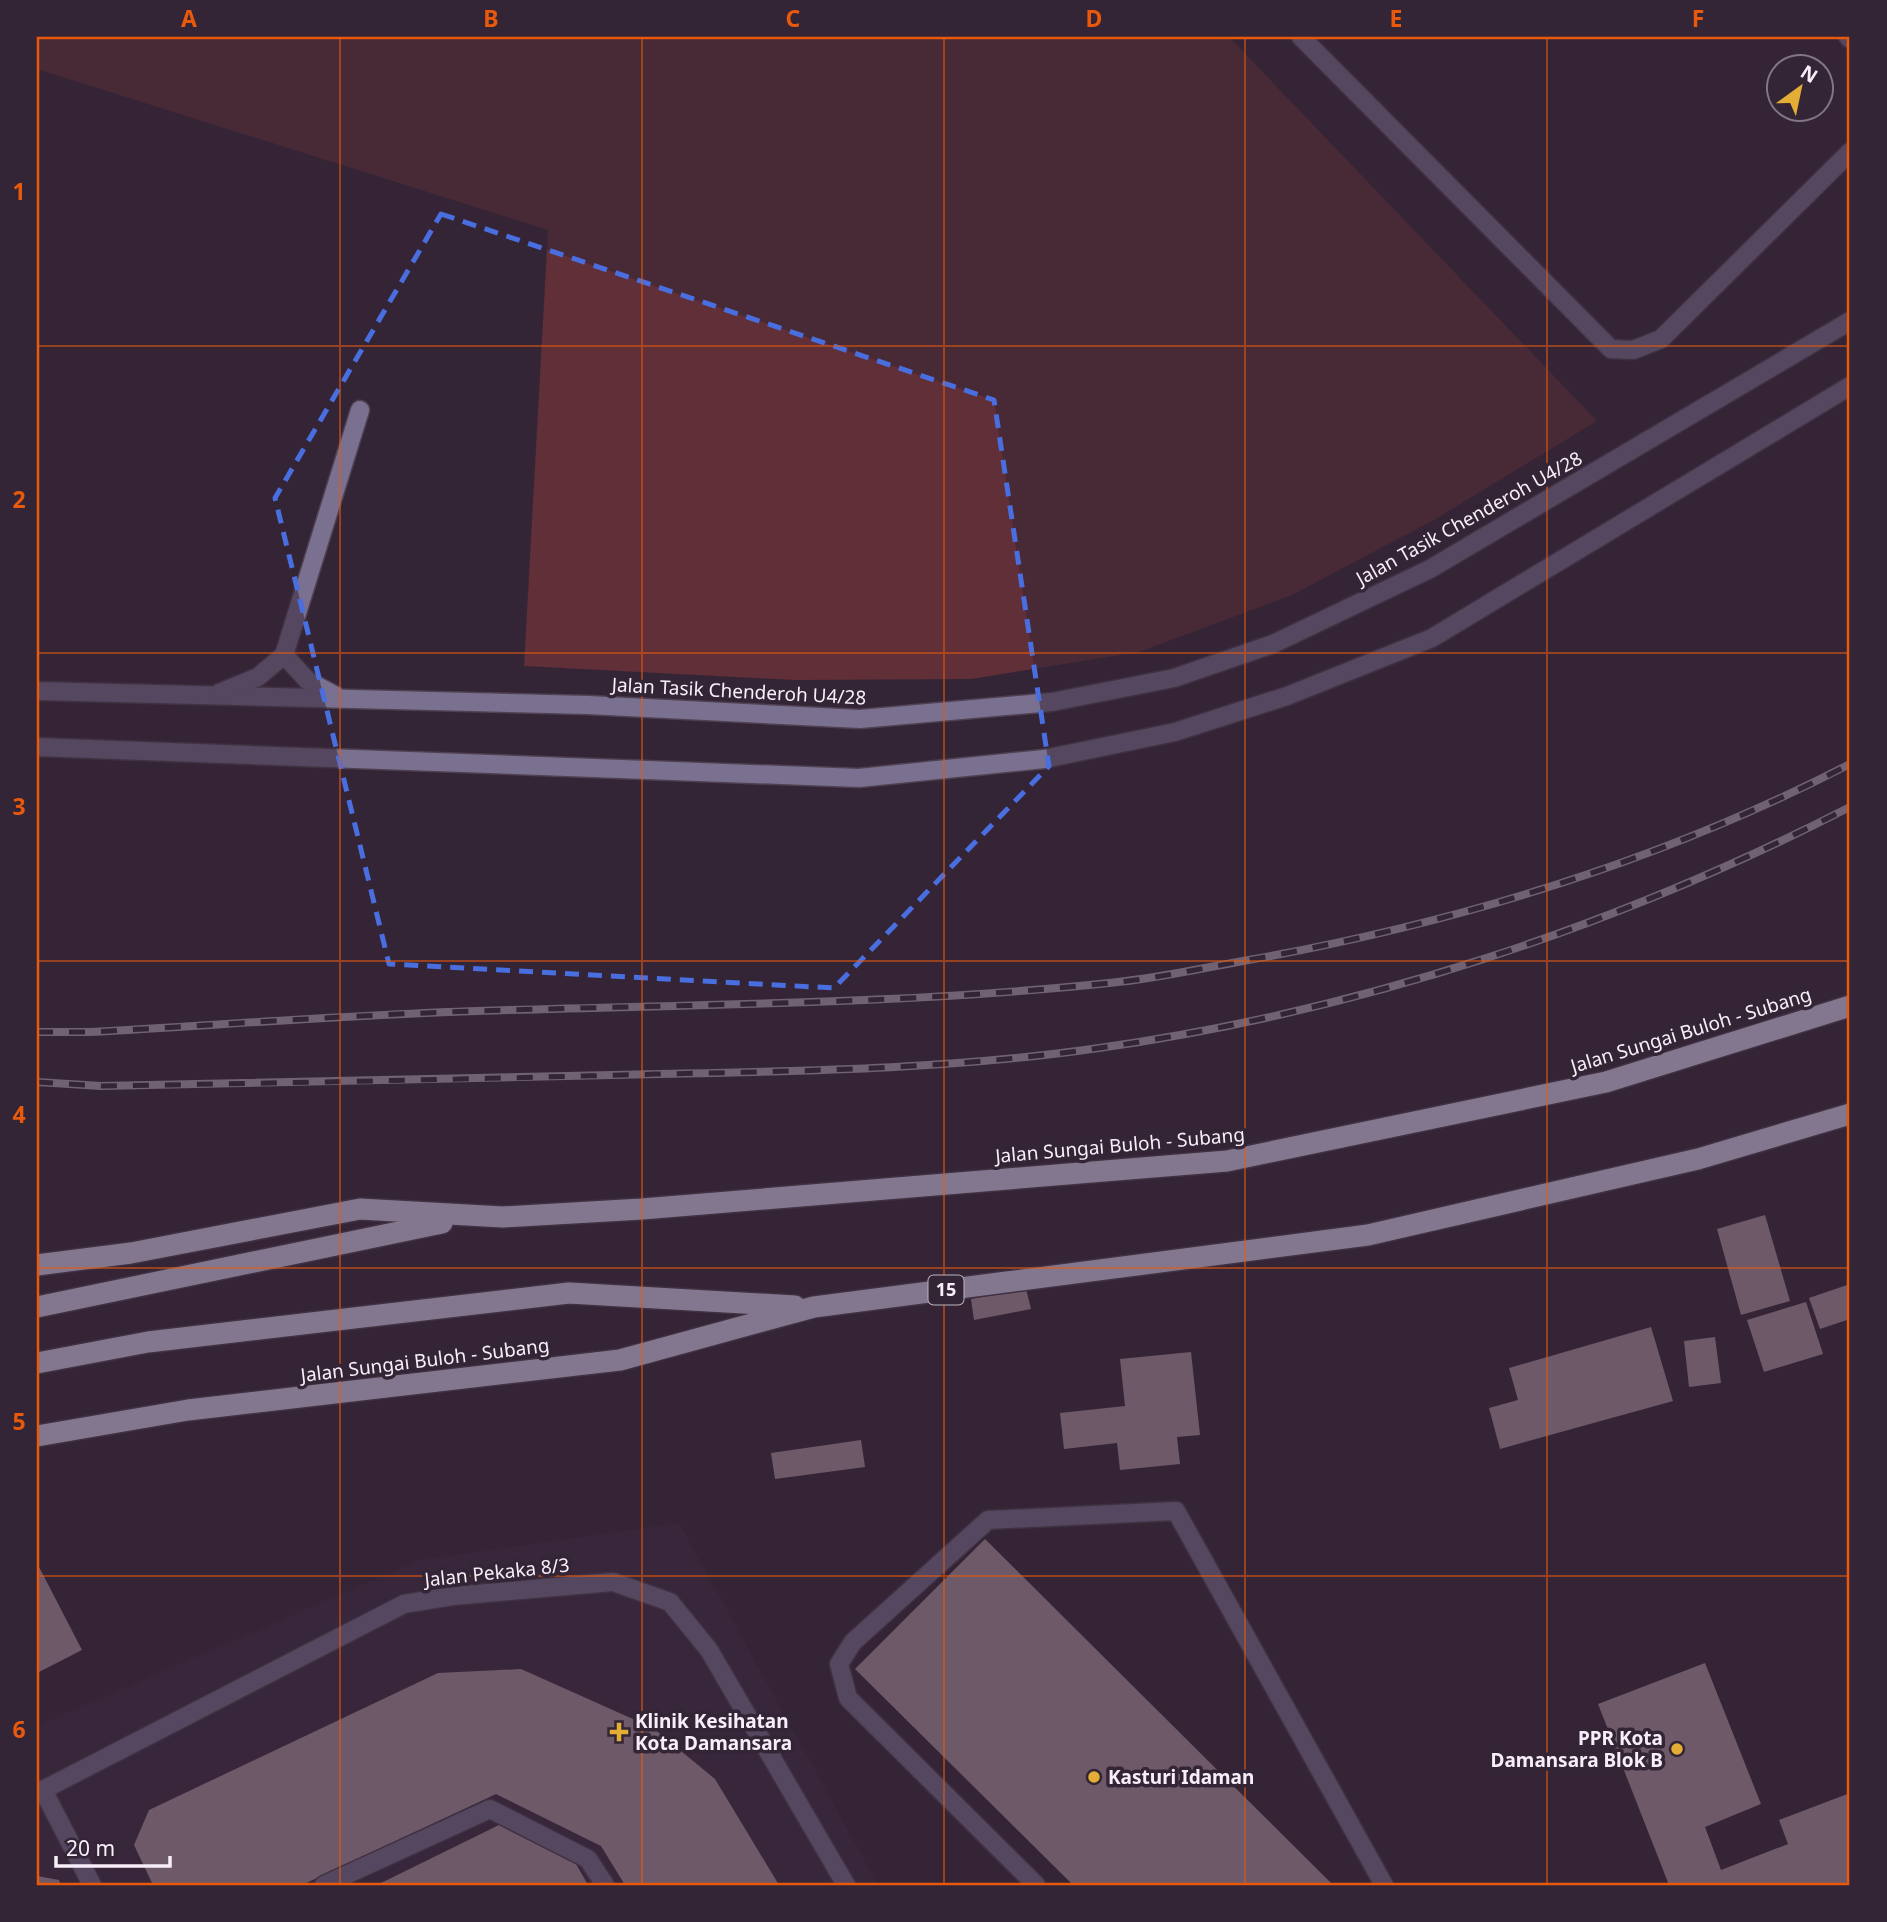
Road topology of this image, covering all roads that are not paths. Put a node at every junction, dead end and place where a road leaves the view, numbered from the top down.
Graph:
1 (1301, 37) edge
2 (1850, 152) edge
3 (1850, 321) edge
4 (1850, 386) edge
5 (360, 410) dead end
6 (284, 655) junction
7 (37, 691) edge
8 (215, 695) junction
9 (340, 699) junction
10 (37, 747) edge
11 (1850, 1006) edge
12 (1850, 1114) edge
13 (503, 1217) junction
14 (37, 1265) edge
15 (37, 1307) edge
16 (814, 1307) junction
17 (37, 1363) edge
18 (37, 1436) edge
19 (40, 1792) edge
20 (92, 1885) edge
21 (324, 1885) edge
22 (605, 1885) edge
23 (846, 1885) edge
24 (1036, 1885) edge
25 (1384, 1885) edge

1 - 2 street
3 - 9 street, Jalan Tasik Chenderoh U4/28
4 - 10 street
5 - 6 street
6 - 8 street
6 - 9 street
7 - 8 street, Jalan Tasik Chenderoh U4/28
8 - 9 street, Jalan Tasik Chenderoh U4/28
11 - 13 highway, Jalan Sungai Buloh - Subang
12 - 16 highway, Jalan Sungai Buloh - Subang / 15
13 - 14 highway, Jalan Sungai Buloh - Subang
13 - 15 highway, Jalan Sungai Buloh - Subang
16 - 17 highway, Jalan Sungai Buloh - Subang
16 - 18 highway, Jalan Sungai Buloh - Subang / 15
19 - 20 street
19 - 23 street, Jalan Pekaka 8/3
21 - 22 street
24 - 25 street

